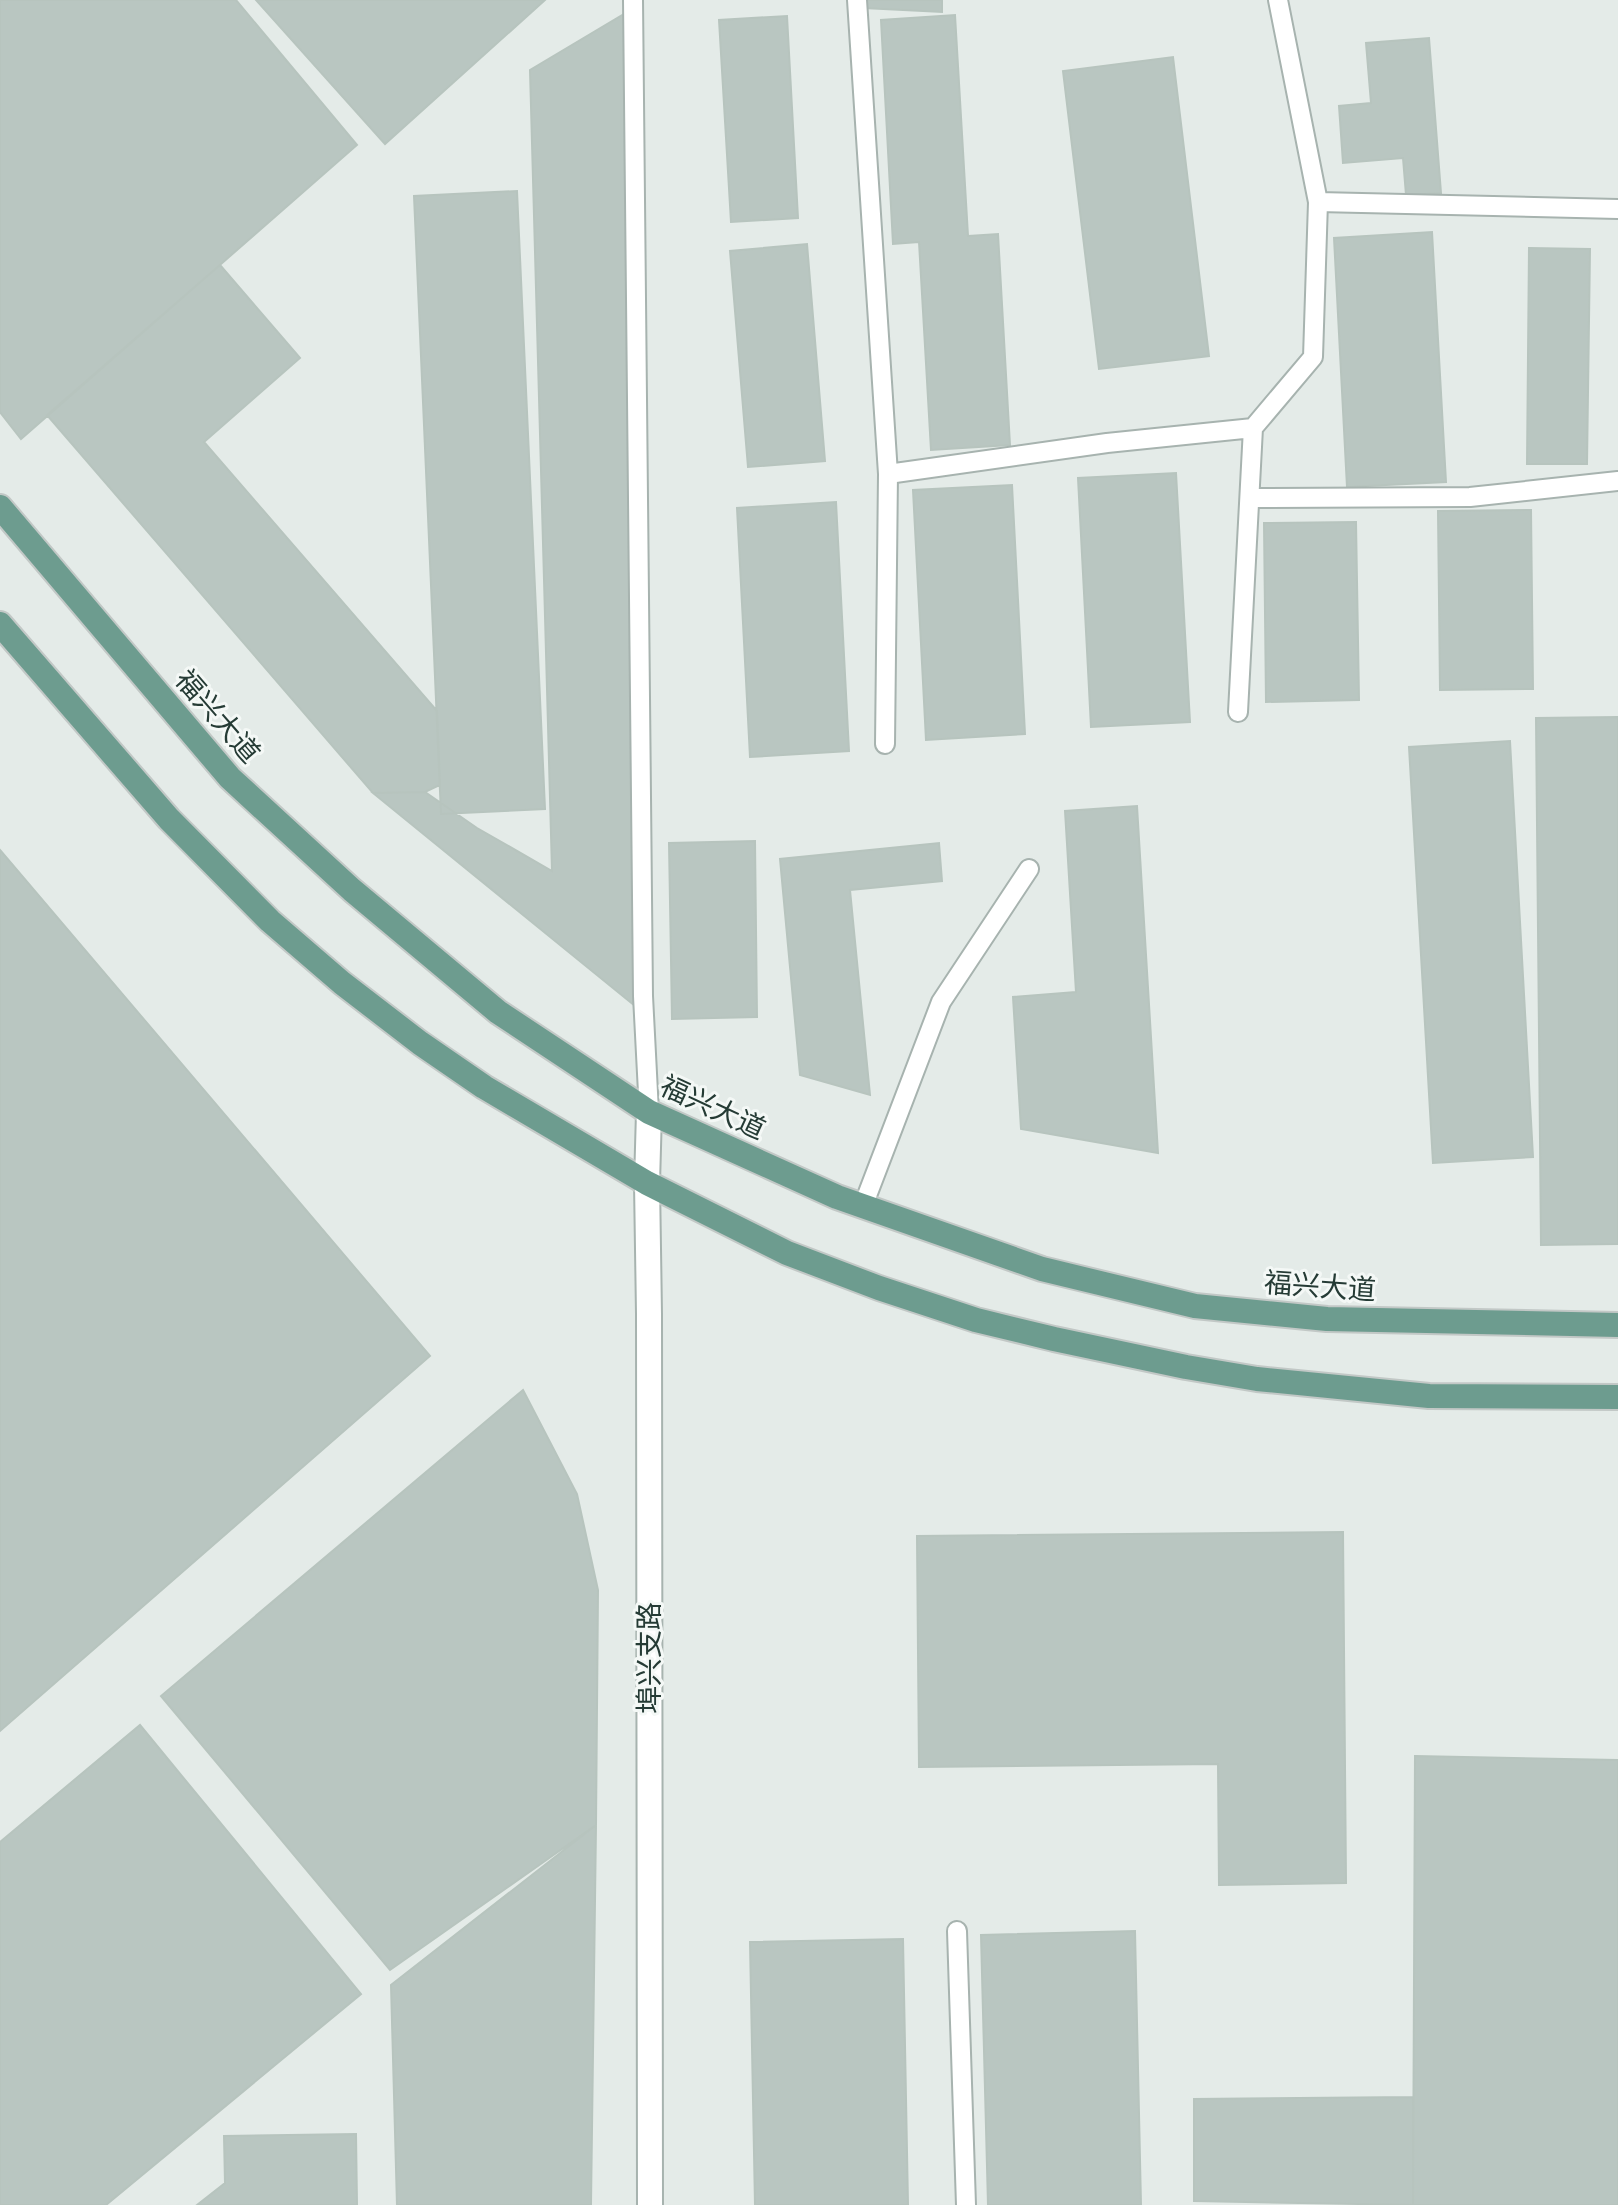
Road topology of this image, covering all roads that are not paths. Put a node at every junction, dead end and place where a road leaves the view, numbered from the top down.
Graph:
1 (633, 0) edge
2 (857, 0) edge
3 (1278, 0) edge
4 (1318, 202) junction
5 (1618, 209) edge
6 (1253, 428) junction
7 (888, 474) junction
8 (1618, 481) edge
9 (1250, 498) junction
10 (0, 507) edge
11 (0, 624) edge
12 (1238, 712) dead end
13 (885, 744) dead end
14 (1029, 869) dead end
15 (649, 1112) junction
16 (647, 1183) junction
17 (863, 1206) junction
18 (1618, 1325) edge
19 (1618, 1397) edge
20 (957, 1931) dead end
21 (650, 2205) edge
22 (966, 2205) edge

1 - 15 lane
2 - 7 lane
3 - 4 lane
4 - 5 lane
4 - 6 lane
6 - 7 lane
6 - 9 lane
7 - 13 lane
8 - 9 lane
9 - 12 lane
10 - 15 main road, 福兴大道
11 - 16 main road
14 - 17 lane
15 - 16 street, 埠兴支路
15 - 17 main road, 福兴大道
16 - 19 main road
16 - 21 street, 埠兴支路
17 - 18 main road, 福兴大道
20 - 22 lane

